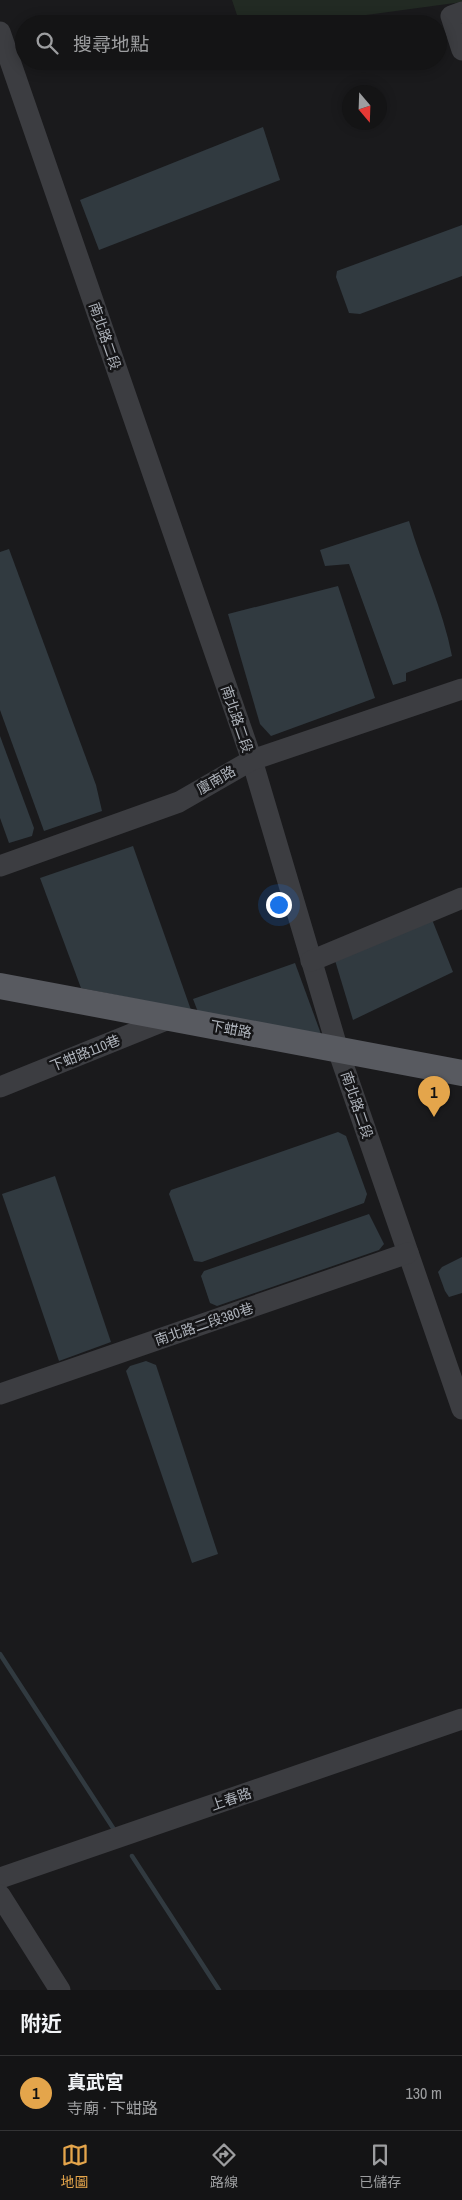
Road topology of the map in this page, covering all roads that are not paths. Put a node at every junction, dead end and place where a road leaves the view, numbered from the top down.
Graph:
1 (462, 12) edge
2 (0, 32) edge
3 (462, 50) edge
4 (462, 689) edge
5 (252, 760) junction
6 (0, 866) edge
7 (462, 898) edge
8 (311, 961) junction
9 (0, 986) edge
10 (171, 1018) junction
11 (338, 1050) junction
12 (462, 1073) edge
13 (0, 1087) edge
14 (408, 1253) junction
15 (0, 1394) edge
16 (462, 1409) edge
17 (462, 1719) edge
18 (0, 1878) edge
19 (0, 1895) edge
20 (60, 1990) edge

1 - 3 street
2 - 5 street, 南北路二段
4 - 5 street, 廈南路
5 - 6 street, 廈南路
5 - 8 street, 南北路二段
7 - 8 street
8 - 11 street, 南北路二段
9 - 10 main road, 下蚶路
10 - 11 main road, 下蚶路
10 - 13 street, 下蚶路110巷
11 - 12 main road, 下蚶路
11 - 14 street, 南北路二段
14 - 15 street, 南北路二段380巷
14 - 16 street, 南北路二段
17 - 18 street, 上春路
19 - 20 street

